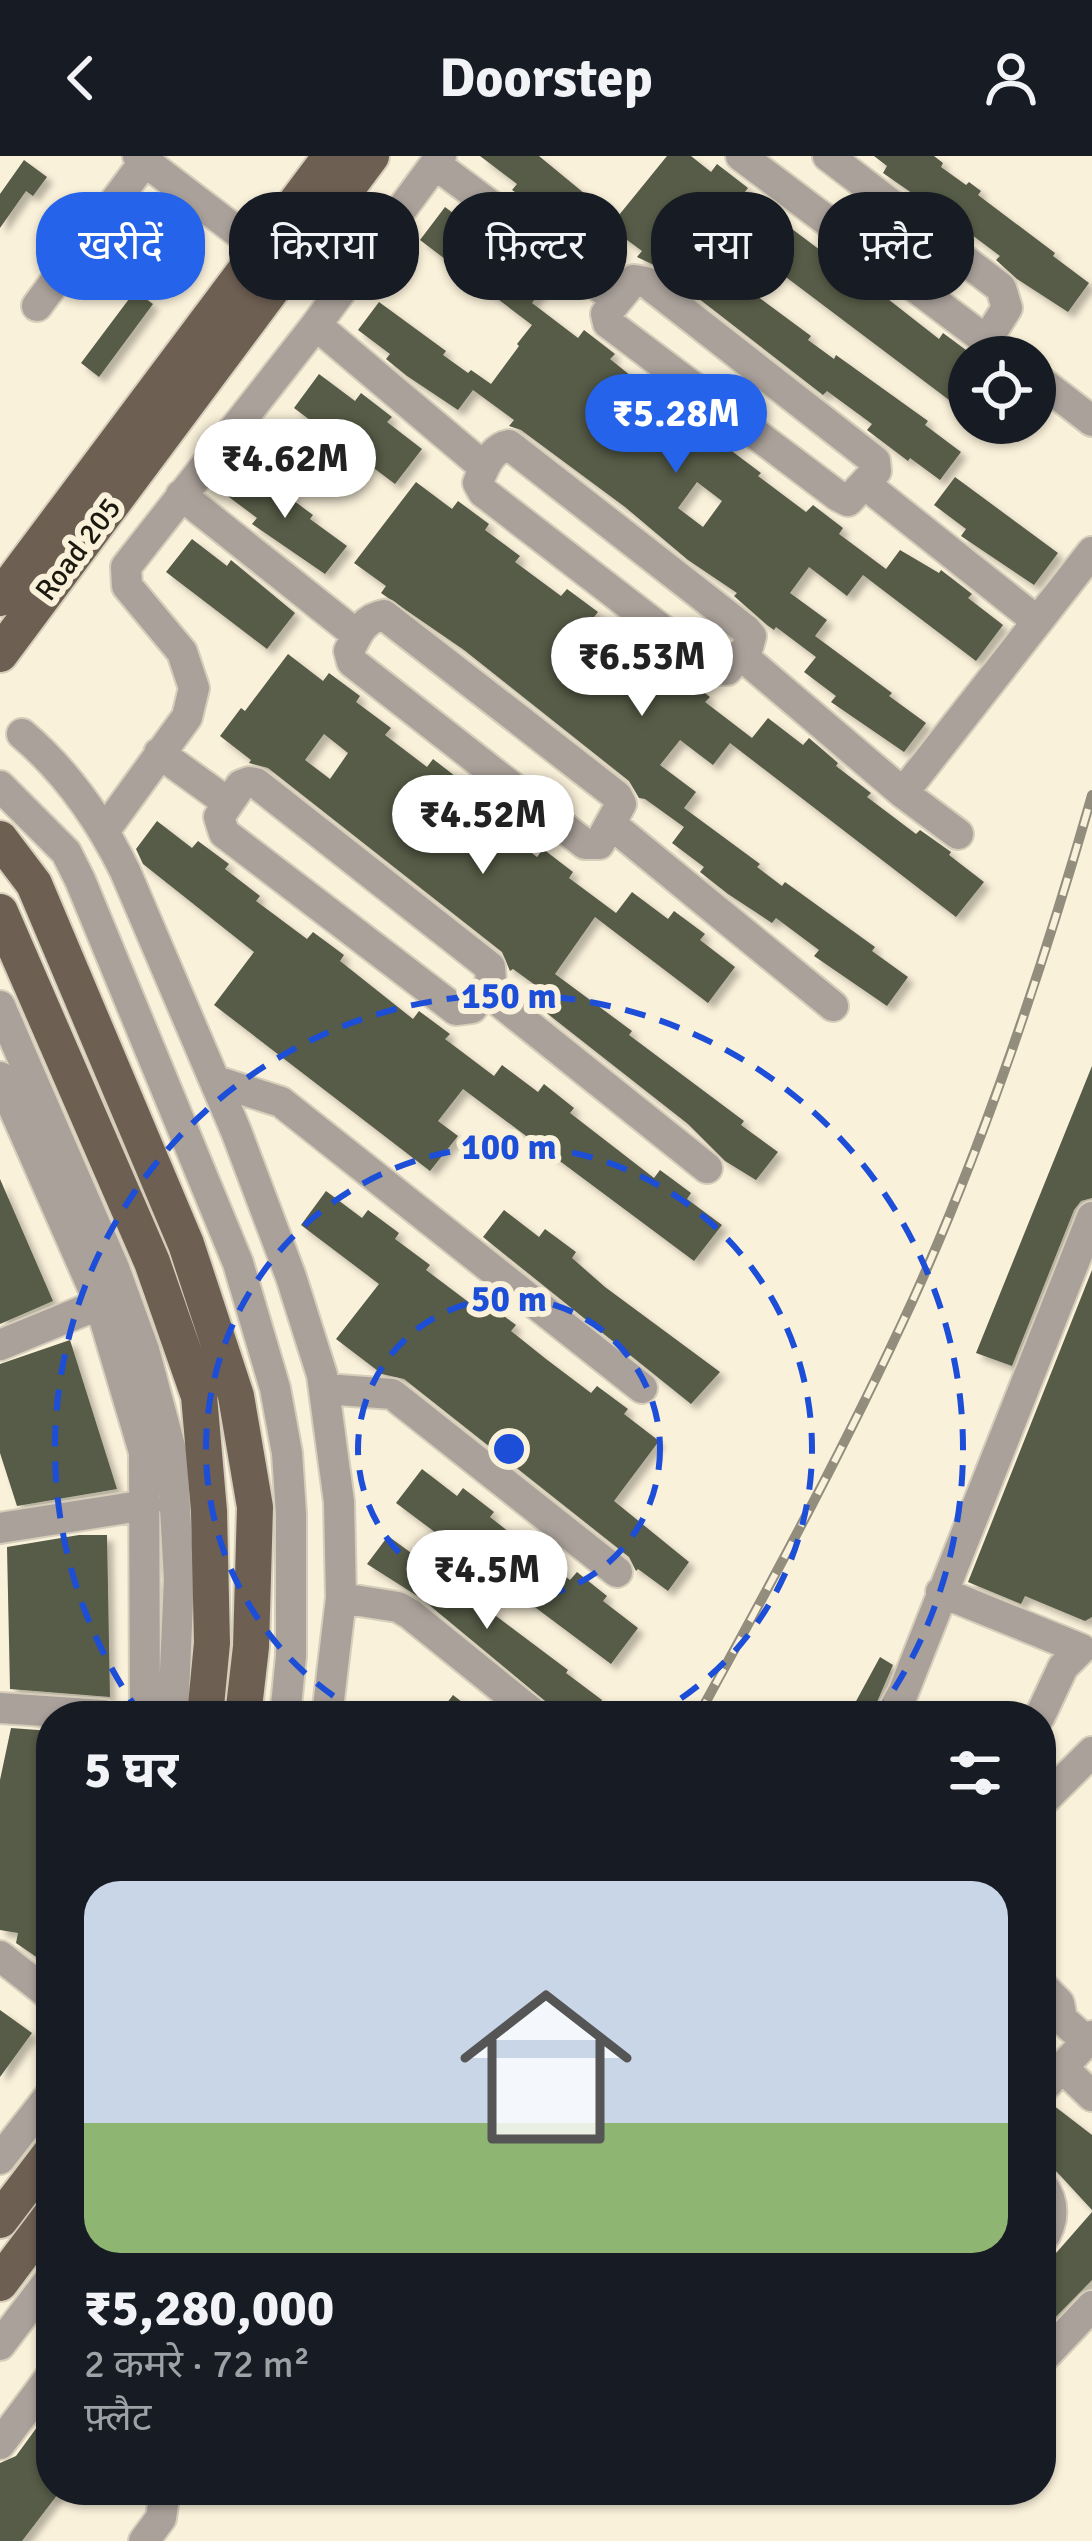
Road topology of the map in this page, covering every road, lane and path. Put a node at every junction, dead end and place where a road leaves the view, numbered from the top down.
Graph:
1 (331, 156) edge
2 (371, 156) edge
3 (741, 156) edge
4 (828, 156) edge
5 (141, 159) edge
6 (438, 160) edge
7 (311, 192) edge
8 (337, 192) edge
9 (479, 192) edge
10 (229, 225) edge
11 (627, 287) edge
12 (241, 300) edge
13 (246, 300) edge
14 (615, 300) edge
15 (38, 306) dead end
16 (316, 325) junction
17 (980, 336) edge
18 (1000, 336) edge
19 (1056, 393) edge
20 (1092, 421) edge
21 (484, 466) junction
22 (866, 485) junction
23 (182, 495) junction
24 (1092, 552) edge
25 (0, 598) edge
26 (1037, 621) junction
27 (357, 634) junction
28 (0, 654) edge
29 (741, 656) junction
30 (22, 734) dead end
31 (159, 753) junction
32 (0, 786) edge
33 (903, 793) junction
34 (227, 802) junction
35 (612, 825) junction
36 (105, 830) junction
37 (958, 835) dead end
38 (0, 839) edge
39 (0, 912) edge
40 (486, 992) junction
41 (0, 1006) edge
42 (833, 1006) dead end
43 (0, 1077) edge
44 (216, 1081) junction
45 (707, 1168) dead end
46 (1092, 1216) edge
47 (159, 1282) junction
48 (112, 1299) junction
49 (0, 1345) edge
50 (642, 1388) dead end
51 (326, 1389) junction
52 (146, 1505) junction
53 (0, 1528) edge
54 (617, 1572) dead end
55 (941, 1592) junction
56 (341, 1598) junction
57 (1087, 1644) edge
58 (145, 1701) edge
59 (174, 1701) edge
60 (206, 1701) edge
61 (245, 1701) edge
62 (286, 1701) edge
63 (329, 1701) edge
64 (517, 1701) edge
65 (898, 1701) edge
66 (1047, 1701) edge
67 (0, 1708) edge
68 (36, 1710) edge
69 (1092, 1752) edge
70 (1056, 1788) edge
71 (0, 1956) edge
72 (36, 1984) edge
73 (1056, 2031) edge
74 (1089, 2039) edge
75 (1056, 2074) edge
76 (1056, 2087) edge
77 (1092, 2096) edge
78 (36, 2113) edge
79 (0, 2159) edge
80 (36, 2173) edge
81 (0, 2220) edge
82 (36, 2235) edge
83 (0, 2283) edge
84 (36, 2298) edge
85 (1092, 2306) edge
86 (1056, 2344) edge
87 (0, 2345) edge
88 (36, 2396) edge
89 (0, 2444) edge
90 (163, 2505) edge
91 (144, 2541) edge

1 - 7 main road, Road 205
2 - 8 main road, Road 205
3 - 17 street
4 - 18 street
5 - 10 street
5 - 15 street
6 - 9 street
6 - 16 street
11 - 22 street
12 - 25 main road, Road 205
13 - 28 main road, Road 205
14 - 22 street
16 - 21 street
16 - 23 street
19 - 20 street
21 - 29 street
21 - 29 street
22 - 26 street
23 - 27 street
23 - 31 street
24 - 26 street
26 - 33 street
27 - 35 street
27 - 35 street
29 - 33 street
30 - 36 street
31 - 34 street
31 - 36 street
32 - 62 street
33 - 37 street
34 - 40 street
34 - 40 street
35 - 42 street
36 - 44 street
38 - 61 main road
39 - 47 main road
40 - 45 street
41 - 48 street
43 - 48 street
44 - 50 street
44 - 51 street
46 - 55 street
47 - 48 street
47 - 60 main road
48 - 49 street
48 - 52 street
48 - 59 street
51 - 54 street
51 - 56 street
52 - 53 street
52 - 58 street
55 - 57 street
55 - 65 street
56 - 63 street
56 - 64 street
57 - 66 street
67 - 68 street
69 - 70 street
71 - 72 street
73 - 74 street
74 - 75 street
76 - 77 street
78 - 79 street
80 - 81 main road
82 - 83 main road
84 - 87 street
85 - 86 street
88 - 89 street
90 - 91 street

